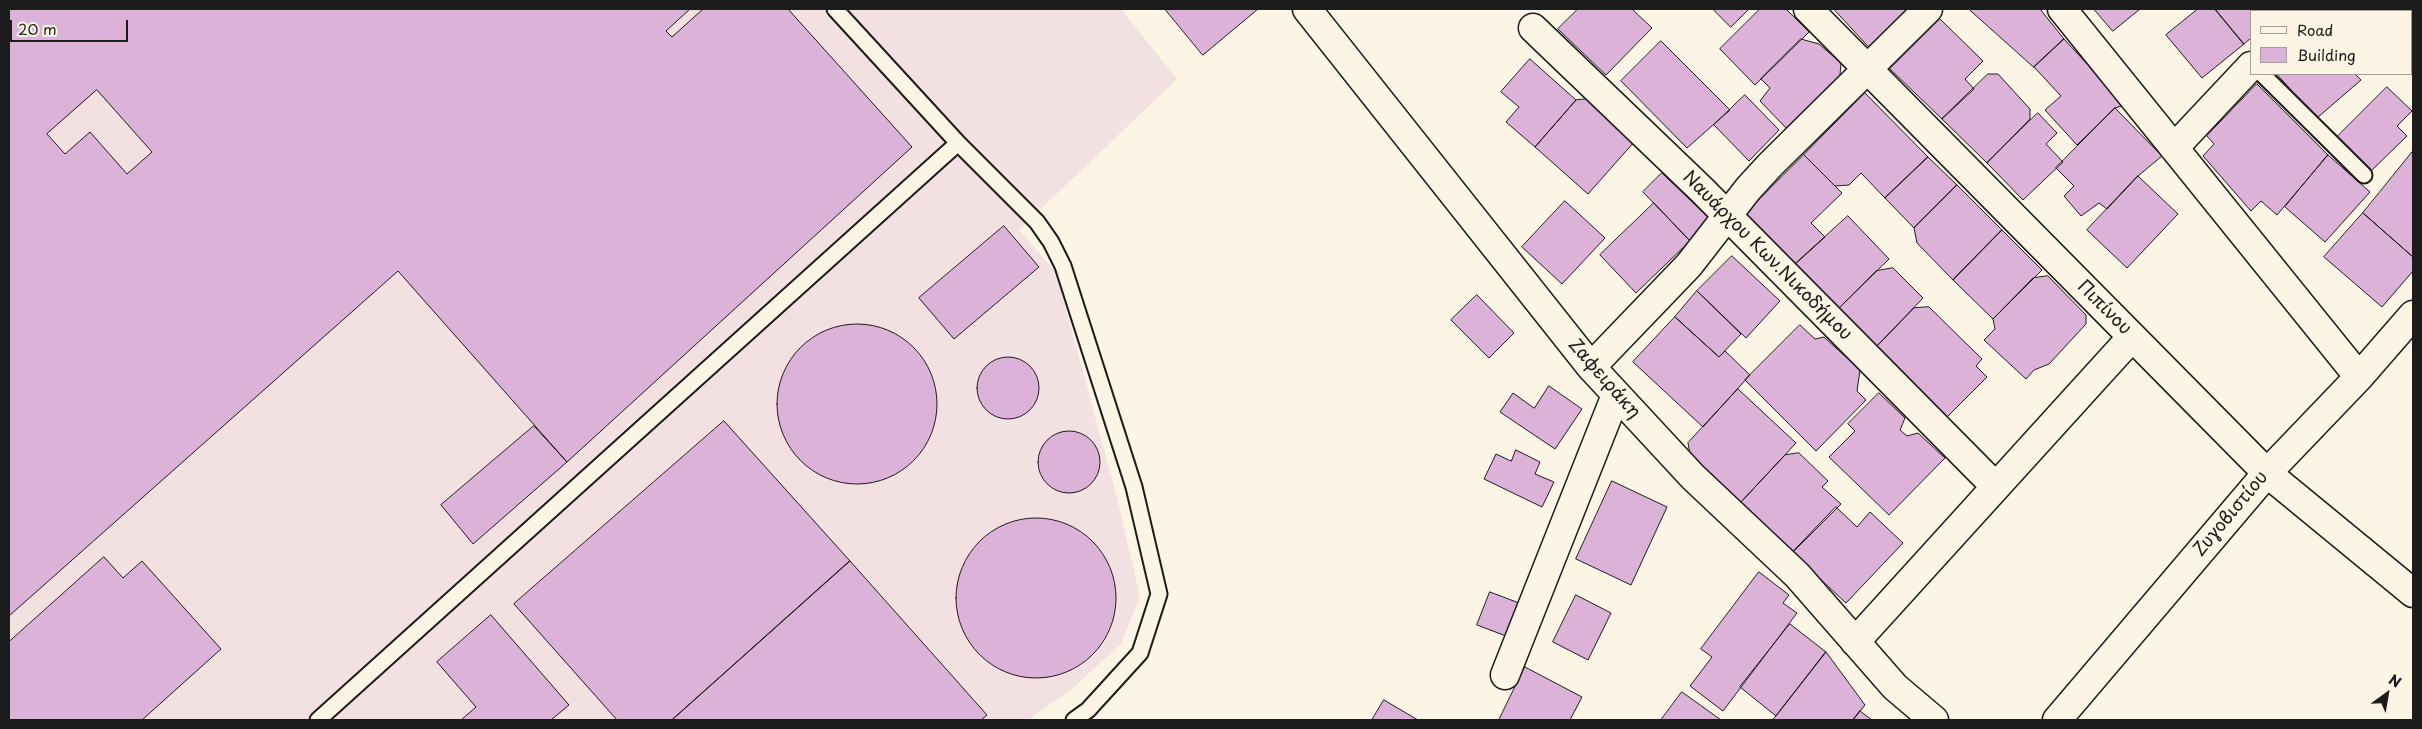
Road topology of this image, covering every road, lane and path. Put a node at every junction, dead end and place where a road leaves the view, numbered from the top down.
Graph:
1 (835, 9) edge
2 (1306, 9) edge
3 (1808, 9) edge
4 (1928, 9) edge
5 (2062, 9) edge
6 (1533, 28) dead end
7 (2250, 67) edge
8 (1865, 69) junction
9 (2263, 75) edge
10 (958, 143) junction
11 (2174, 148) junction
12 (2364, 175) dead end
13 (1727, 216) junction
14 (2413, 315) edge
15 (2132, 337) junction
16 (1591, 367) junction
17 (2359, 377) junction
18 (1616, 395) junction
19 (2266, 473) junction
20 (1996, 487) junction
21 (2413, 594) edge
22 (1854, 642) junction
23 (1505, 675) dead end
24 (318, 720) edge
25 (1074, 720) edge
26 (1934, 720) edge
27 (2057, 720) edge

1 - 10 lane
2 - 16 street, Ζαφειράκη
3 - 8 street, Πιπίνου
4 - 8 street
5 - 11 street
6 - 13 street, Ναυάρχου Κων.Νικοδήμου
7 - 11 street
8 - 13 street
8 - 15 street, Πιπίνου
9 - 12 lane
10 - 24 lane
10 - 25 lane
11 - 17 street
13 - 16 street
13 - 20 street, Ναυάρχου Κων.Νικοδήμου
14 - 17 street, Ζυγοβιστίου
15 - 19 street, Πιπίνου
15 - 20 street
16 - 18 street, Ζαφειράκη
17 - 19 street, Ζυγοβιστίου
18 - 22 street, Ζαφειράκη
18 - 23 street
19 - 21 street, Πιπίνου
19 - 27 street, Ζυγοβιστίου
20 - 22 street
22 - 26 street, Ζαφειράκη

